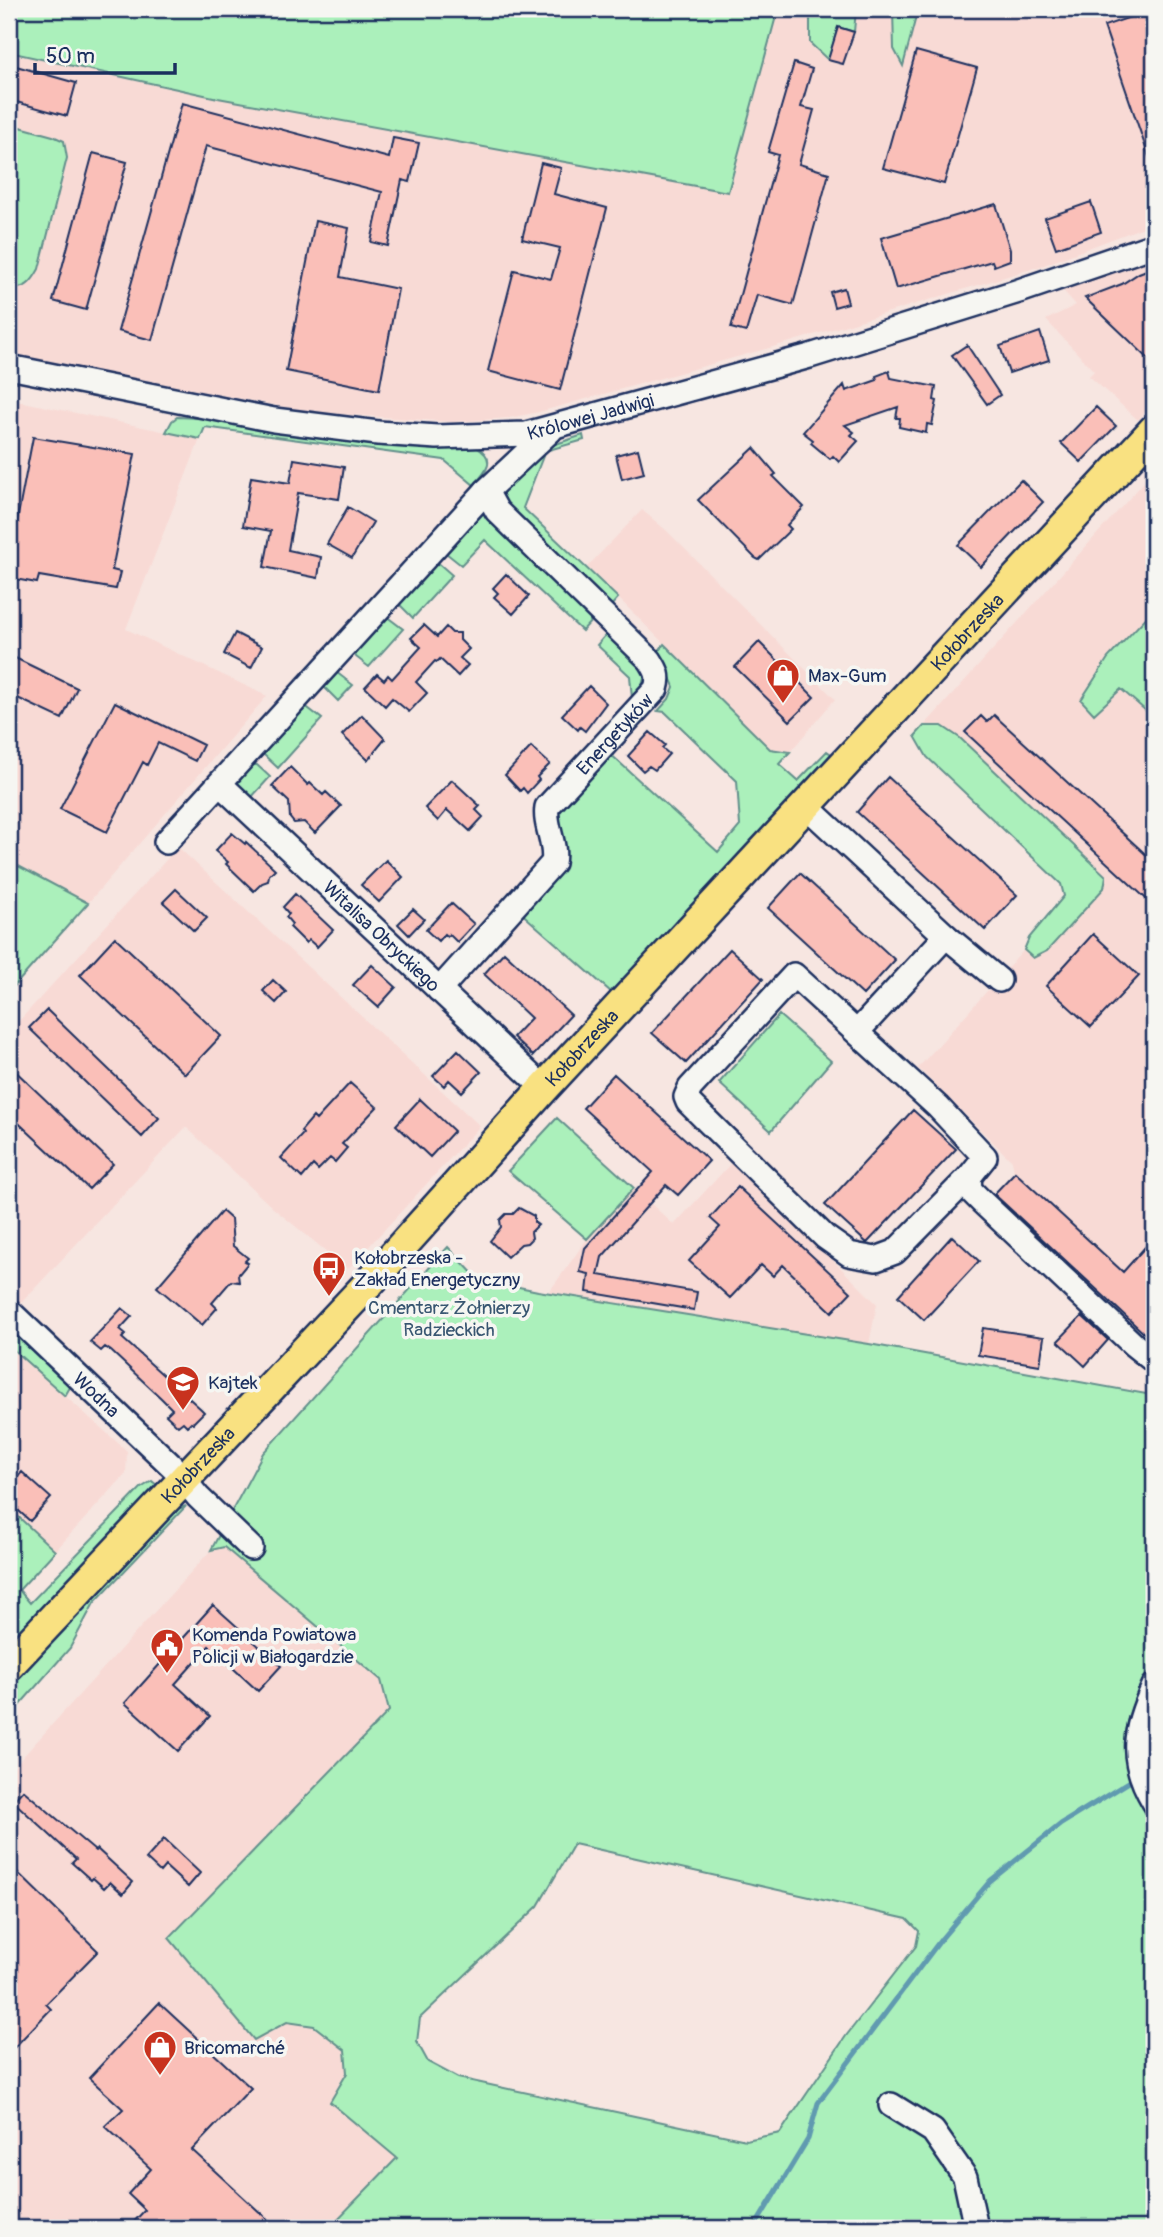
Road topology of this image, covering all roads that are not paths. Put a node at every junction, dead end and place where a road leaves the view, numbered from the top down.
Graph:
1 (1154, 245) edge
2 (9, 367) edge
3 (556, 426) junction
4 (1154, 430) edge
5 (493, 436) junction
6 (493, 483) junction
7 (220, 784) junction
8 (805, 805) junction
9 (166, 842) dead end
10 (946, 936) junction
11 (999, 980) dead end
12 (439, 990) junction
13 (858, 1031) junction
14 (544, 1088) junction
15 (969, 1177) junction
16 (9, 1311) edge
17 (1154, 1361) edge
18 (185, 1478) junction
19 (251, 1548) dead end
20 (9, 1664) edge
21 (1154, 1685) edge
22 (1154, 1802) edge
23 (891, 2105) dead end
24 (976, 2228) edge

1 - 3 street, Królowej Jadwigi
2 - 5 street, Królowej Jadwigi
3 - 5 street, Królowej Jadwigi
3 - 6 street
4 - 8 main road, Kołobrzeska
5 - 6 street, Energetyków
6 - 7 street
6 - 12 street, Energetyków
7 - 9 street
7 - 12 street, Witalisa Obryckiego
8 - 10 street
8 - 14 main road, Kołobrzeska
10 - 11 street
10 - 13 street
12 - 14 street, Witalisa Obryckiego
13 - 15 street
13 - 15 street
14 - 18 main road, Kołobrzeska
15 - 17 street
16 - 18 street, Wodna
18 - 19 street, Wodna
18 - 20 main road, Kołobrzeska
21 - 22 street
23 - 24 street

